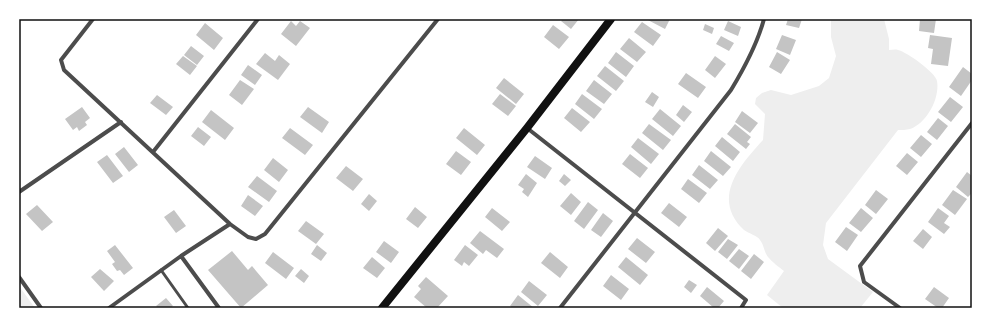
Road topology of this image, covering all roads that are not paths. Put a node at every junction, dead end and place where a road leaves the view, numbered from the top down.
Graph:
1 (93, 19) edge
2 (258, 19) edge
3 (438, 19) edge
4 (611, 19) edge
5 (764, 19) edge
6 (121, 122) junction
7 (972, 123) edge
8 (527, 128) junction
9 (153, 152) junction
10 (19, 192) edge
11 (635, 213) junction
12 (230, 224) junction
13 (181, 256) junction
14 (161, 270) junction
15 (19, 277) edge
16 (41, 308) edge
17 (109, 308) edge
18 (188, 308) edge
19 (219, 308) edge
20 (382, 308) edge
21 (560, 308) edge
22 (740, 308) edge
23 (900, 308) edge

1 - 6 street
2 - 9 street
3 - 12 street
4 - 8 main road
5 - 11 street
6 - 9 street
6 - 10 street
7 - 23 street
8 - 11 street
8 - 20 main road
9 - 12 street
11 - 21 street
11 - 22 street
12 - 13 street
13 - 14 street
13 - 19 street
14 - 17 street
14 - 18 lane
15 - 16 street

